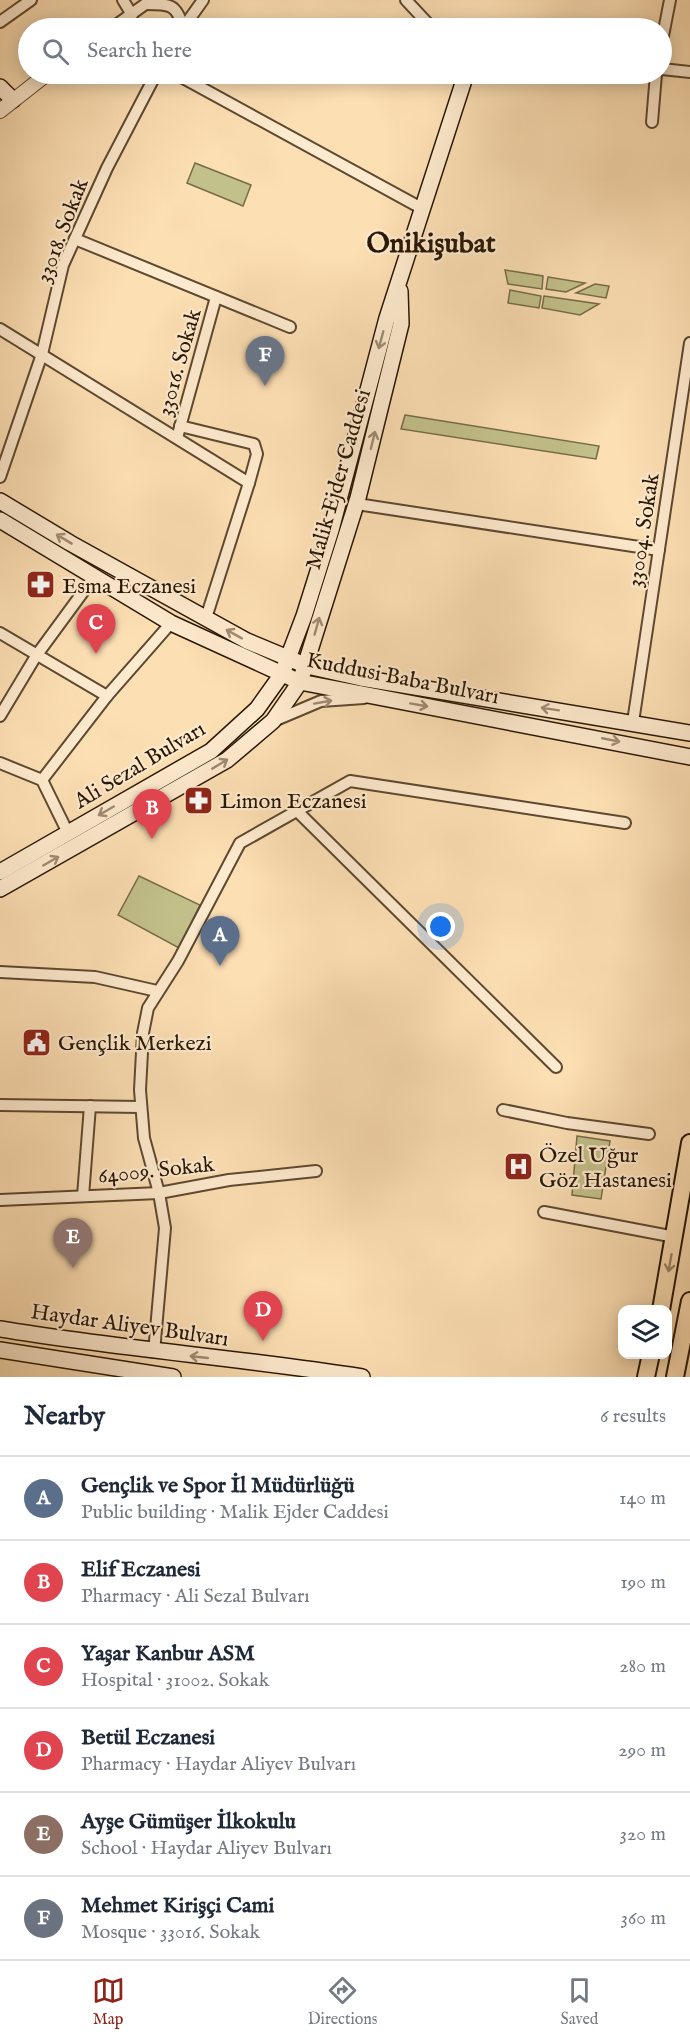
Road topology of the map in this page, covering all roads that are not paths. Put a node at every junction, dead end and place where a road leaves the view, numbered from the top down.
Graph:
1 (31, 0) edge
2 (123, 0) edge
3 (406, 0) edge
4 (670, 0) edge
5 (149, 2) edge
6 (199, 3) edge
7 (132, 15) junction
8 (127, 18) edge
9 (181, 18) edge
10 (189, 18) edge
11 (423, 18) edge
12 (666, 18) edge
13 (0, 22) edge
14 (672, 70) edge
15 (690, 72) edge
16 (34, 84) edge
17 (151, 84) edge
18 (194, 84) edge
19 (463, 84) edge
20 (655, 84) edge
21 (0, 87) edge
22 (13, 100) junction
23 (0, 111) edge
24 (652, 122) dead end
25 (423, 209) junction
26 (75, 239) junction
27 (400, 284) junction
28 (216, 297) junction
29 (290, 327) dead end
30 (0, 328) edge
31 (690, 343) edge
32 (42, 354) junction
33 (180, 426) junction
34 (177, 438) junction
35 (0, 477) edge
36 (249, 483) junction
37 (0, 501) edge
38 (357, 504) junction
39 (0, 520) edge
40 (659, 550) junction
41 (94, 577) junction
42 (206, 618) junction
43 (171, 623) junction
44 (0, 633) edge
45 (36, 656) junction
46 (288, 658) junction
47 (307, 666) junction
48 (282, 674) junction
49 (300, 682) junction
50 (107, 696) junction
51 (377, 697) junction
52 (0, 716) edge
53 (273, 721) junction
54 (633, 722) junction
55 (690, 733) edge
56 (690, 757) edge
57 (0, 763) edge
58 (42, 780) junction
59 (297, 811) junction
60 (625, 823) dead end
61 (68, 832) junction
62 (0, 872) edge
63 (0, 889) edge
64 (0, 972) edge
65 (158, 991) junction
66 (556, 1067) dead end
67 (0, 1105) edge
68 (90, 1106) junction
69 (141, 1107) junction
70 (503, 1110) dead end
71 (650, 1134) dead end
72 (690, 1143) edge
73 (316, 1171) dead end
74 (159, 1193) junction
75 (83, 1196) junction
76 (0, 1200) edge
77 (544, 1212) dead end
78 (675, 1237) junction
79 (690, 1301) edge
80 (662, 1305) edge
81 (688, 1328) edge
82 (0, 1329) edge
83 (0, 1350) edge
84 (154, 1352) junction
85 (650, 1359) edge
86 (173, 1377) edge
87 (362, 1377) edge
88 (645, 1377) edge
89 (675, 1377) edge

1 - 13 street
2 - 7 street
3 - 11 street
4 - 12 street
5 - 7 street
5 - 9 street
6 - 10 street
7 - 8 street
14 - 15 street
16 - 22 street
17 - 26 street, 33018. Sokak
18 - 25 street
19 - 25 main road, Malik Ejder Caddesi
20 - 24 street
21 - 22 main road
22 - 23 street
25 - 27 main road, Malik Ejder Caddesi
26 - 28 street
26 - 32 street, 33018. Sokak
38 -> 27 main road, Malik Ejder Caddesi
27 -> 46 main road, Malik Ejder Caddesi
28 - 29 street
28 - 33 street, 33016. Sokak
30 - 32 street
31 - 40 street, 33004. Sokak
32 - 34 street
32 - 35 street, 33018. Sokak
33 - 34 street, 33016. Sokak
33 - 36 street
34 - 36 street
36 - 42 street
42 -> 37 main road, Kuddusi Baba Bulvarı
38 - 40 street
47 -> 38 main road, Malik Ejder Caddesi
39 - 41 main road, Kuddusi Baba Bulvarı
40 - 54 street, 33004. Sokak
41 - 43 main road, Kuddusi Baba Bulvarı
41 - 45 street
46 -> 42 main road, Kuddusi Baba Bulvarı
43 - 48 main road, Kuddusi Baba Bulvarı
43 - 50 street
44 - 45 street
45 - 50 street
45 - 52 street
46 - 47 main road, Kuddusi Baba Bulvarı
46 - 48 main road, Malik Ejder Caddesi
47 - 49 main road, Malik Ejder Caddesi
54 -> 47 main road, Kuddusi Baba Bulvarı
48 - 49 main road, Kuddusi Baba Bulvarı
48 -> 61 main road, Ali Sezal Bulvarı
49 - 51 main road, Kuddusi Baba Bulvarı
49 - 53 main road, Ali Sezal Bulvarı
50 - 58 street
53 -> 51 street
51 -> 56 main road, Kuddusi Baba Bulvarı
63 -> 53 main road, Ali Sezal Bulvarı
54 - 55 main road, Kuddusi Baba Bulvarı
57 - 58 street
58 - 61 street
59 - 60 street
59 - 65 street
59 - 66 street
61 - 62 main road, Ali Sezal Bulvarı
64 - 65 street
65 - 69 street
67 - 68 street
68 - 69 street
68 - 75 street
69 - 74 street
70 - 71 street
72 - 78 main road
73 - 74 street, 64009. Sokak
74 - 75 street, 64009. Sokak
74 - 84 street
75 - 76 street, 64009. Sokak
77 - 78 street
78 -> 80 main road
79 - 81 main road
81 - 89 main road
82 - 84 main road, Haydar Aliyev Bulvarı
83 - 86 main road, Haydar Aliyev Bulvarı
87 -> 84 main road, Haydar Aliyev Bulvarı
85 - 88 main road

